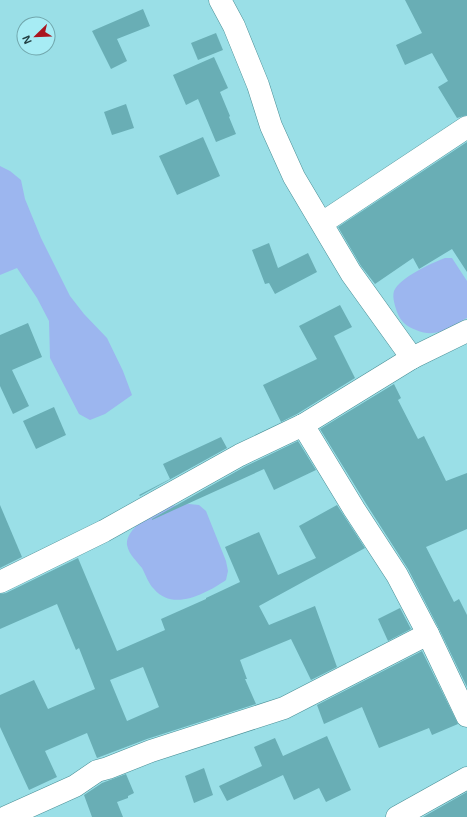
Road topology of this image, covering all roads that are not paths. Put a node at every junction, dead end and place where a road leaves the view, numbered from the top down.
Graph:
1 (220, 0) edge
2 (467, 127) edge
3 (322, 223) junction
4 (467, 331) edge
5 (412, 358) junction
6 (303, 425) junction
7 (0, 582) edge
8 (428, 634) junction
9 (467, 716) edge
10 (467, 778) edge
11 (6, 817) edge
12 (397, 817) edge

1 - 3 street
2 - 3 street
3 - 5 street
4 - 5 street
5 - 6 street
6 - 7 street
6 - 8 street
8 - 9 street
8 - 11 street
10 - 12 street

